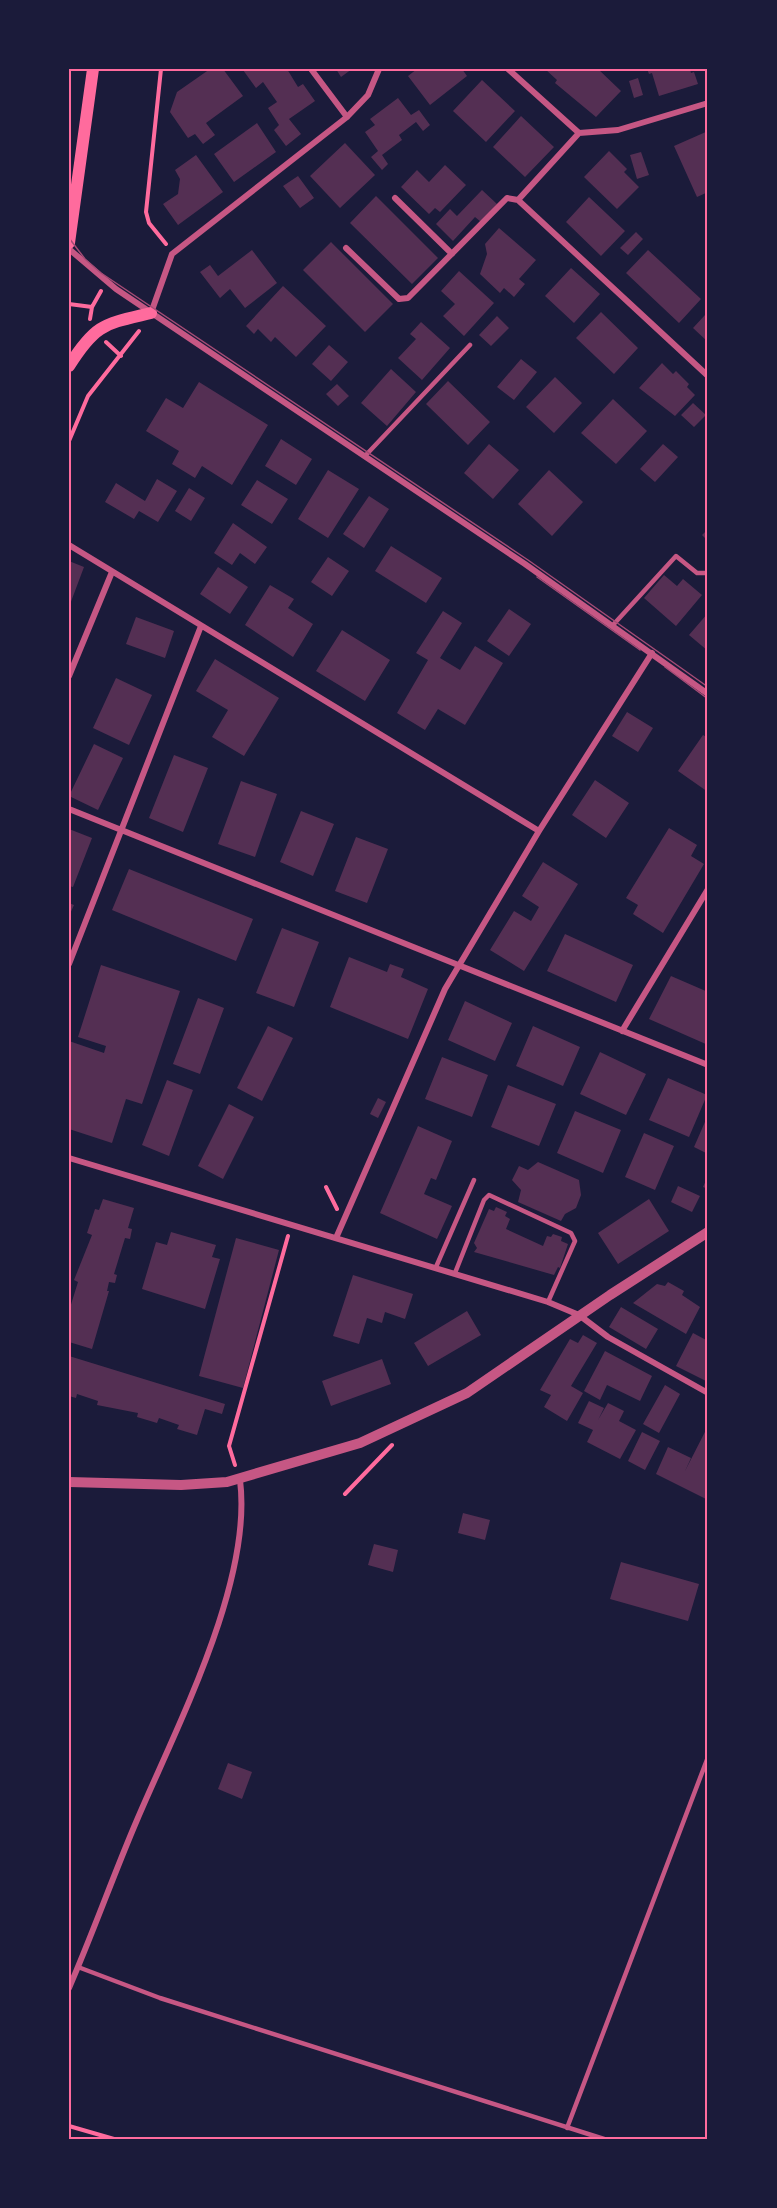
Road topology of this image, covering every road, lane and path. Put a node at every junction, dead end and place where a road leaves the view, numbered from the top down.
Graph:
1 (93, 69) edge
2 (161, 69) edge
3 (311, 69) edge
4 (379, 69) edge
5 (507, 69) edge
6 (708, 103) edge
7 (347, 117) junction
8 (579, 133) junction
9 (395, 198) dead end
10 (518, 200) junction
11 (69, 243) edge
12 (346, 248) dead end
13 (69, 249) edge
14 (172, 254) junction
15 (452, 254) junction
16 (107, 283) junction
17 (69, 304) edge
18 (152, 313) junction
19 (470, 345) dead end
20 (69, 366) edge
21 (708, 376) edge
22 (69, 441) edge
23 (365, 456) junction
24 (69, 545) edge
25 (112, 572) junction
26 (708, 573) edge
27 (613, 625) junction
28 (201, 626) junction
29 (652, 653) junction
30 (69, 676) edge
31 (708, 694) edge
32 (69, 809) edge
33 (119, 831) junction
34 (538, 831) junction
35 (708, 889) edge
36 (69, 964) edge
37 (459, 965) junction
38 (622, 1031) junction
39 (708, 1065) edge
40 (69, 1158) edge
41 (474, 1180) dead end
42 (326, 1187) dead end
43 (344, 1216) junction
44 (291, 1225) junction
45 (708, 1232) edge
46 (336, 1238) junction
47 (436, 1267) junction
48 (454, 1273) junction
49 (548, 1302) junction
50 (579, 1315) junction
51 (708, 1393) edge
52 (399, 1438) dead end
53 (240, 1480) junction
54 (69, 1482) edge
55 (345, 1494) dead end
56 (708, 1757) edge
57 (78, 1967) junction
58 (69, 1988) edge
59 (69, 2126) edge
60 (567, 2128) junction
61 (114, 2139) edge
62 (604, 2139) edge

1 - 11 main road
2 - 14 path
3 - 7 street
4 - 7 street
5 - 8 street
6 - 8 street
7 - 14 street
8 - 10 street
9 - 15 street
10 - 15 street
10 - 21 street
12 - 15 street
13 - 16 street
14 - 18 street
16 - 17 path
16 - 18 street
18 - 20 main road
18 - 22 path
18 - 23 street
19 - 23 lane
23 - 27 street
24 - 25 street
25 - 28 street
25 - 30 street
26 - 27 lane
27 - 29 street
28 - 33 street
28 - 34 street
29 - 31 street
29 - 34 street
32 - 33 street
33 - 36 street
33 - 37 street
34 - 37 street
35 - 38 street
37 - 38 street
37 - 43 street
38 - 39 street
40 - 44 street
41 - 47 lane
42 - 43 path
43 - 46 street
44 - 46 street
44 - 53 path
45 - 50 street
46 - 47 street
47 - 48 street
48 - 49 street
48 - 49 lane
49 - 50 street
50 - 51 street
50 - 53 street
52 - 55 path
53 - 54 street
53 - 57 street
56 - 60 lane
57 - 58 street
57 - 60 lane
59 - 61 path
60 - 62 lane

